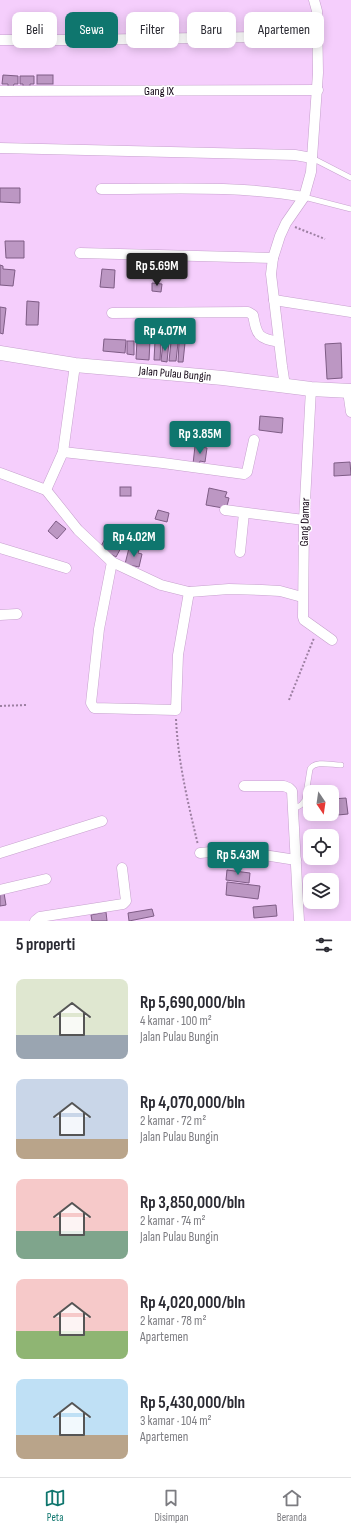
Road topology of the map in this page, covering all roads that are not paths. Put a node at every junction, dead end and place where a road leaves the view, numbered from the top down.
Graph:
1 (314, 0) edge
2 (316, 12) edge
3 (244, 37) edge
4 (0, 40) edge
5 (318, 48) edge
6 (318, 90) junction
7 (0, 91) edge
8 (0, 148) edge
9 (312, 158) junction
10 (351, 178) edge
11 (101, 189) dead end
12 (304, 197) junction
13 (351, 209) edge
14 (80, 252) dead end
15 (273, 258) junction
16 (274, 300) junction
17 (351, 312) edge
18 (112, 313) dead end
19 (279, 342) junction
20 (0, 353) edge
21 (75, 365) junction
22 (285, 386) junction
23 (311, 389) junction
24 (350, 391) edge
25 (351, 412) edge
26 (254, 440) dead end
27 (64, 452) junction
28 (0, 473) edge
29 (46, 490) junction
30 (226, 510) dead end
31 (244, 513) junction
32 (304, 520) junction
33 (0, 548) edge
34 (240, 552) dead end
35 (112, 562) junction
36 (66, 568) dead end
37 (189, 592) junction
38 (302, 597) junction
39 (17, 614) dead end
40 (0, 615) edge
41 (332, 640) dead end
42 (341, 765) dead end
43 (244, 786) dead end
44 (294, 809) junction
45 (102, 821) dead end
46 (0, 853) edge
47 (200, 853) road end
48 (296, 860) junction
49 (122, 868) dead end
50 (46, 879) dead end
51 (0, 890) edge
52 (36, 921) edge
53 (299, 921) edge

1 - 2 street
3 - 4 street
5 - 6 street
6 - 7 street, Gang IX
6 - 9 street
8 - 9 street
9 - 10 lane
9 - 12 street
11 - 12 street
12 - 13 lane
12 - 15 street
14 - 15 street
15 - 16 street
16 - 17 street
16 - 19 street
18 - 19 street
19 - 22 street
20 - 21 street, Jalan Pulau Bungin
21 - 22 street, Jalan Pulau Bungin
21 - 27 street
22 - 23 street, Jalan Pulau Bungin
23 - 24 street, Jalan Pulau Bungin
23 - 32 street, Gang Damar
24 - 25 street
26 - 27 street
27 - 29 street
28 - 29 street
29 - 35 street
30 - 31 street
31 - 32 street
31 - 34 street
32 - 38 street, Gang Damar
33 - 36 street
35 - 37 street
35 - 37 street
37 - 38 street
38 - 41 street, Gang Damar
39 - 40 street
42 - 44 lane
43 - 44 street
44 - 48 street
45 - 46 street
47 - 48 street
48 - 53 street
49 - 52 street
50 - 51 street

